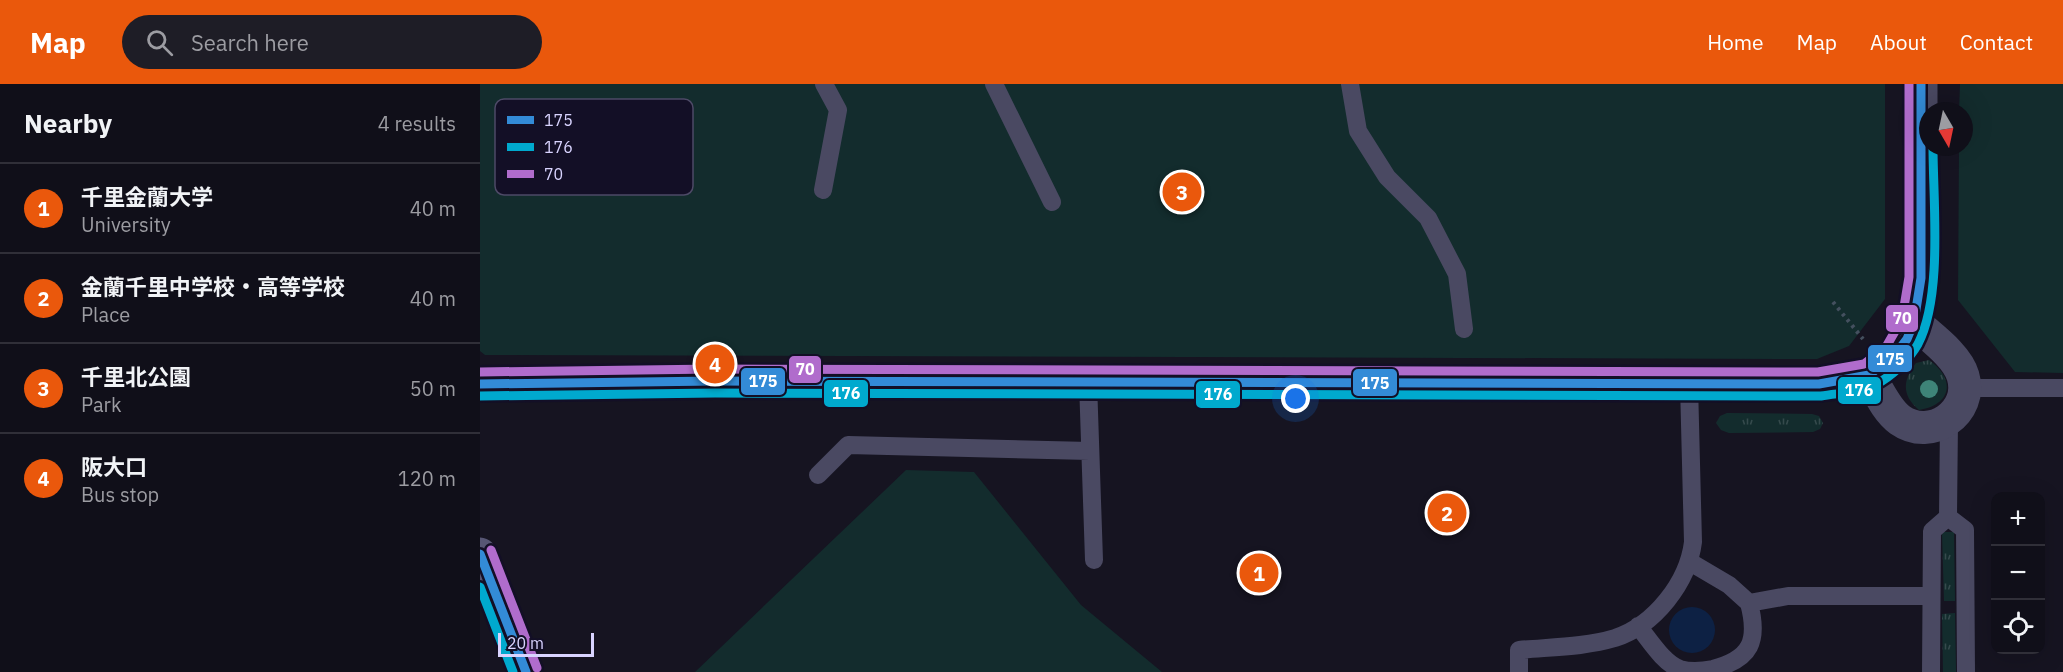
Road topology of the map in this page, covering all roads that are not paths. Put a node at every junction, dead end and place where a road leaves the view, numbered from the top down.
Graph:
1 (824, 84) edge
2 (994, 84) edge
3 (1350, 84) edge
4 (1921, 84) edge
5 (823, 190) dead end
6 (1052, 202) dead end
7 (1914, 322) junction
8 (1464, 329) dead end
9 (1869, 375) junction
10 (1088, 382) junction
11 (480, 384) edge
12 (1689, 384) junction
13 (1965, 387) junction
14 (2063, 388) edge
15 (1949, 421) junction
16 (1090, 450) junction
17 (818, 475) dead end
18 (1948, 517) junction
19 (480, 554) edge
20 (1094, 560) dead end
21 (1690, 562) junction
22 (1930, 596) junction
23 (1749, 603) junction
24 (1638, 626) junction
25 (526, 672) edge
26 (1519, 672) edge
27 (1931, 672) edge
28 (1966, 672) edge

1 - 5 lane
2 - 6 lane
3 - 8 lane
4 - 7 street
7 - 9 street
7 - 13 street
9 - 12 street
9 - 15 street
10 - 11 street
10 - 12 street
10 - 16 lane
12 - 21 lane
13 - 14 lane
13 - 15 street
15 - 18 lane
16 - 17 lane
16 - 20 lane
18 - 22 lane
18 - 28 lane
19 - 25 main road
21 - 23 lane
21 - 24 lane
22 - 23 lane
22 - 27 lane
23 - 24 lane
24 - 26 lane

